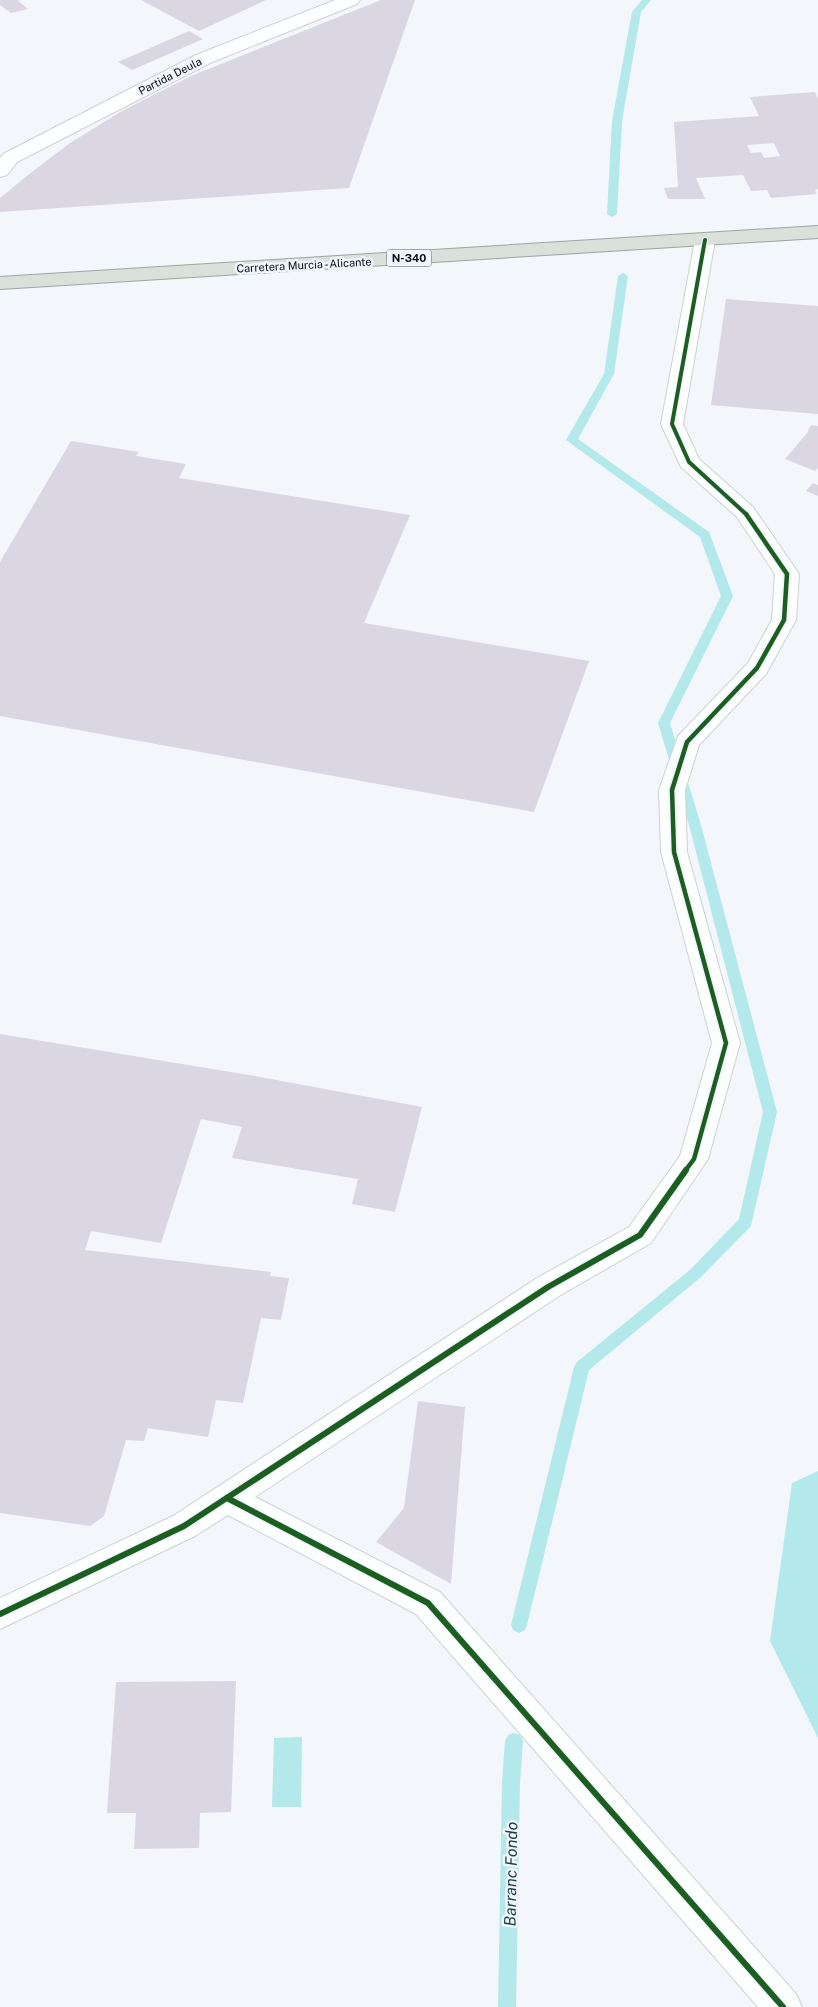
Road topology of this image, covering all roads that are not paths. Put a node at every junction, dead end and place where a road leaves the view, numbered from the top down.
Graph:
1 (351, 0) edge
2 (0, 171) edge
3 (818, 232) edge
4 (705, 240) junction
5 (0, 283) edge
6 (226, 1498) junction
7 (0, 1614) edge
8 (783, 2007) edge

1 - 2 street, Partida Deula
3 - 4 highway, Carretera Murcia - Alicante / N-340
4 - 5 highway, Carretera Murcia - Alicante / N-340
4 - 6 street
6 - 7 street
6 - 8 street

